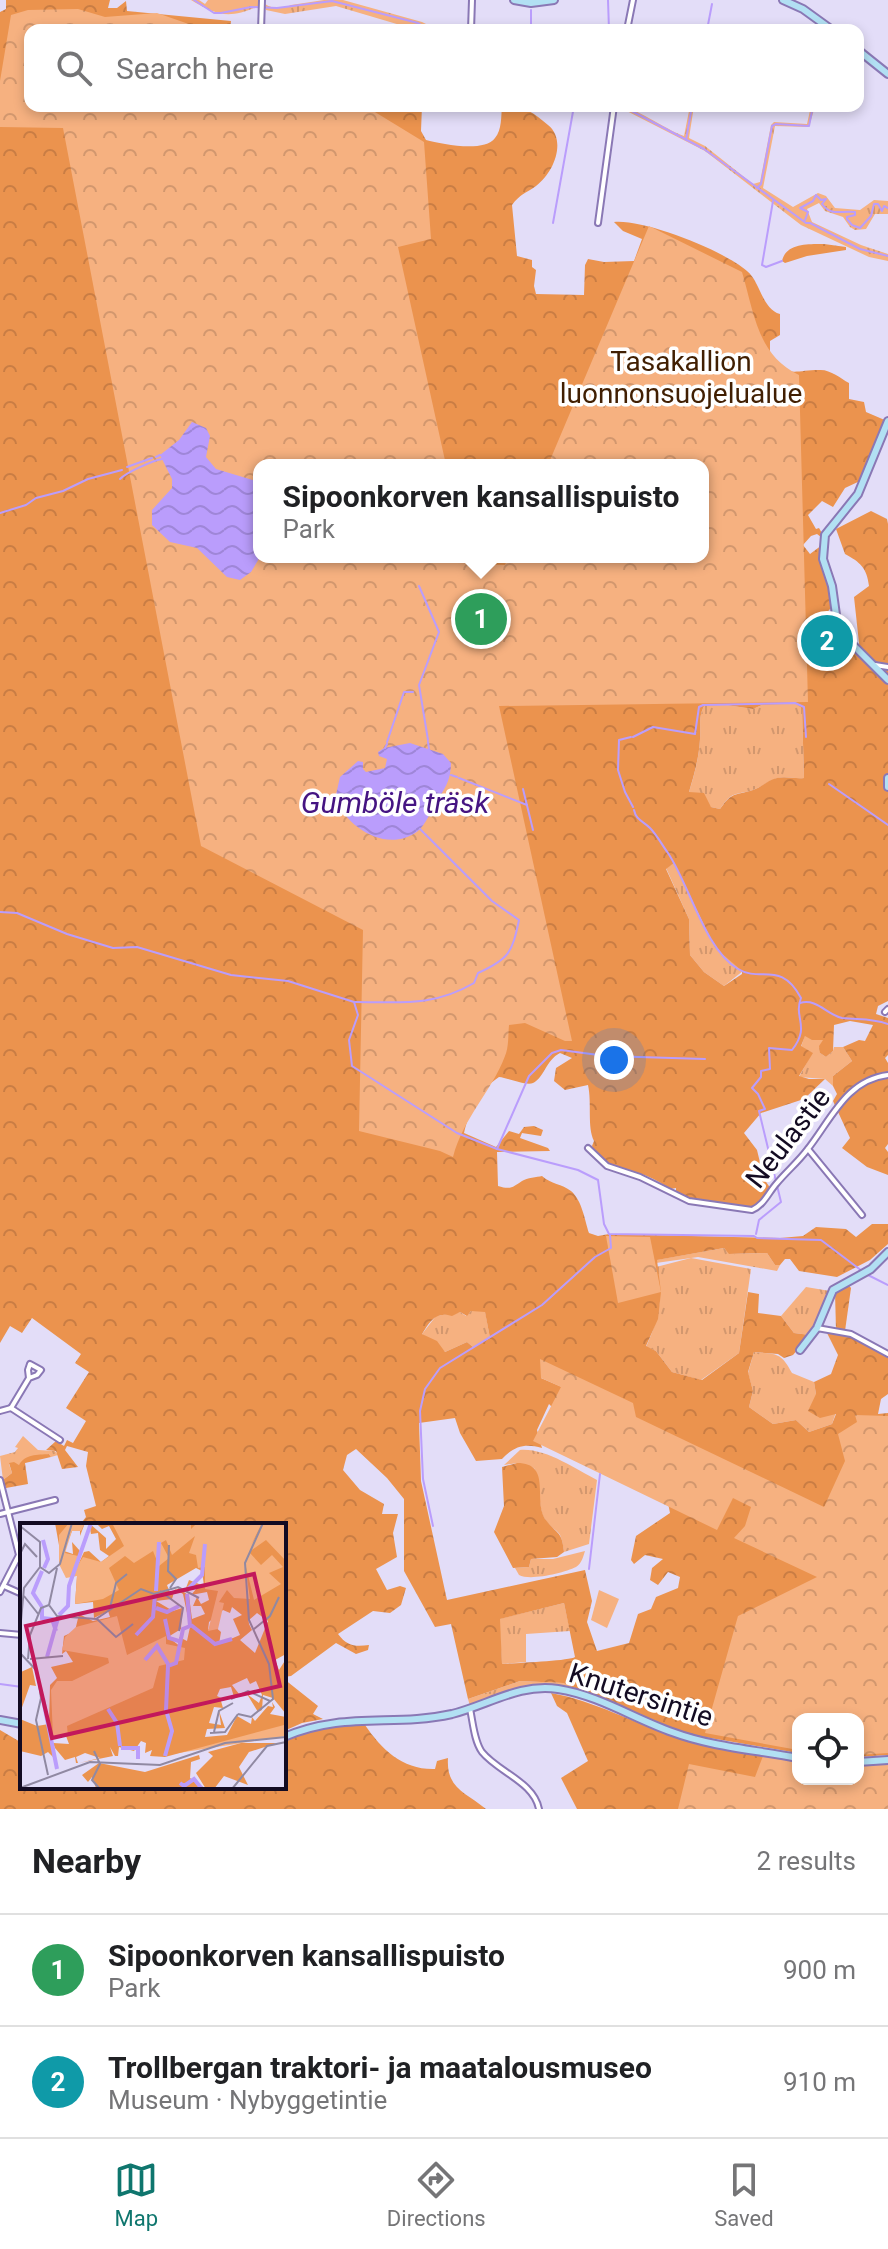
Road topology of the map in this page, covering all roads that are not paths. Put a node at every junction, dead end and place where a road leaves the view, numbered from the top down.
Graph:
1 (472, 0) edge
2 (514, 0) edge
3 (554, 0) edge
4 (633, 0) edge
5 (783, 0) edge
6 (471, 24) edge
7 (628, 24) edge
8 (824, 24) edge
9 (864, 55) edge
10 (888, 74) edge
11 (613, 112) edge
12 (598, 223) dead end
13 (888, 421) edge
14 (875, 665) junction
15 (888, 667) edge
16 (888, 680) edge
17 (888, 778) edge
18 (888, 787) edge
19 (888, 1075) edge
20 (588, 1148) dead end
21 (808, 1149) junction
22 (862, 1215) dead end
23 (888, 1252) edge
24 (817, 1328) junction
25 (800, 1350) dead end
26 (888, 1354) edge
27 (29, 1378) dead end
28 (11, 1408) junction
29 (0, 1411) edge
30 (60, 1440) dead end
31 (0, 1480) edge
32 (55, 1500) dead end
33 (8, 1512) junction
34 (0, 1514) edge
35 (4, 1586) junction
36 (0, 1592) edge
37 (20, 1593) edge
38 (0, 1633) edge
39 (20, 1635) edge
40 (470, 1709) junction
41 (0, 1720) edge
42 (20, 1724) edge
43 (286, 1736) edge
44 (792, 1757) edge
45 (888, 1760) edge
46 (864, 1762) edge
47 (539, 1809) edge

1 - 6 street
2 - 3 street
4 - 7 street
5 - 8 street
9 - 10 street
11 - 12 street
13 - 14 street
14 - 15 street
14 - 16 street
17 - 18 street
19 - 21 street, Neulastie
20 - 21 street, Neulastie
21 - 22 street
23 - 24 street
24 - 25 street
24 - 26 street
27 - 28 street
28 - 29 street
28 - 30 street
31 - 33 street
32 - 33 street
33 - 34 street
33 - 35 street
35 - 36 street
35 - 37 street
38 - 39 street
40 - 43 street, Knutersintie
40 - 44 street, Knutersintie
40 - 47 street
41 - 42 street
45 - 46 street

